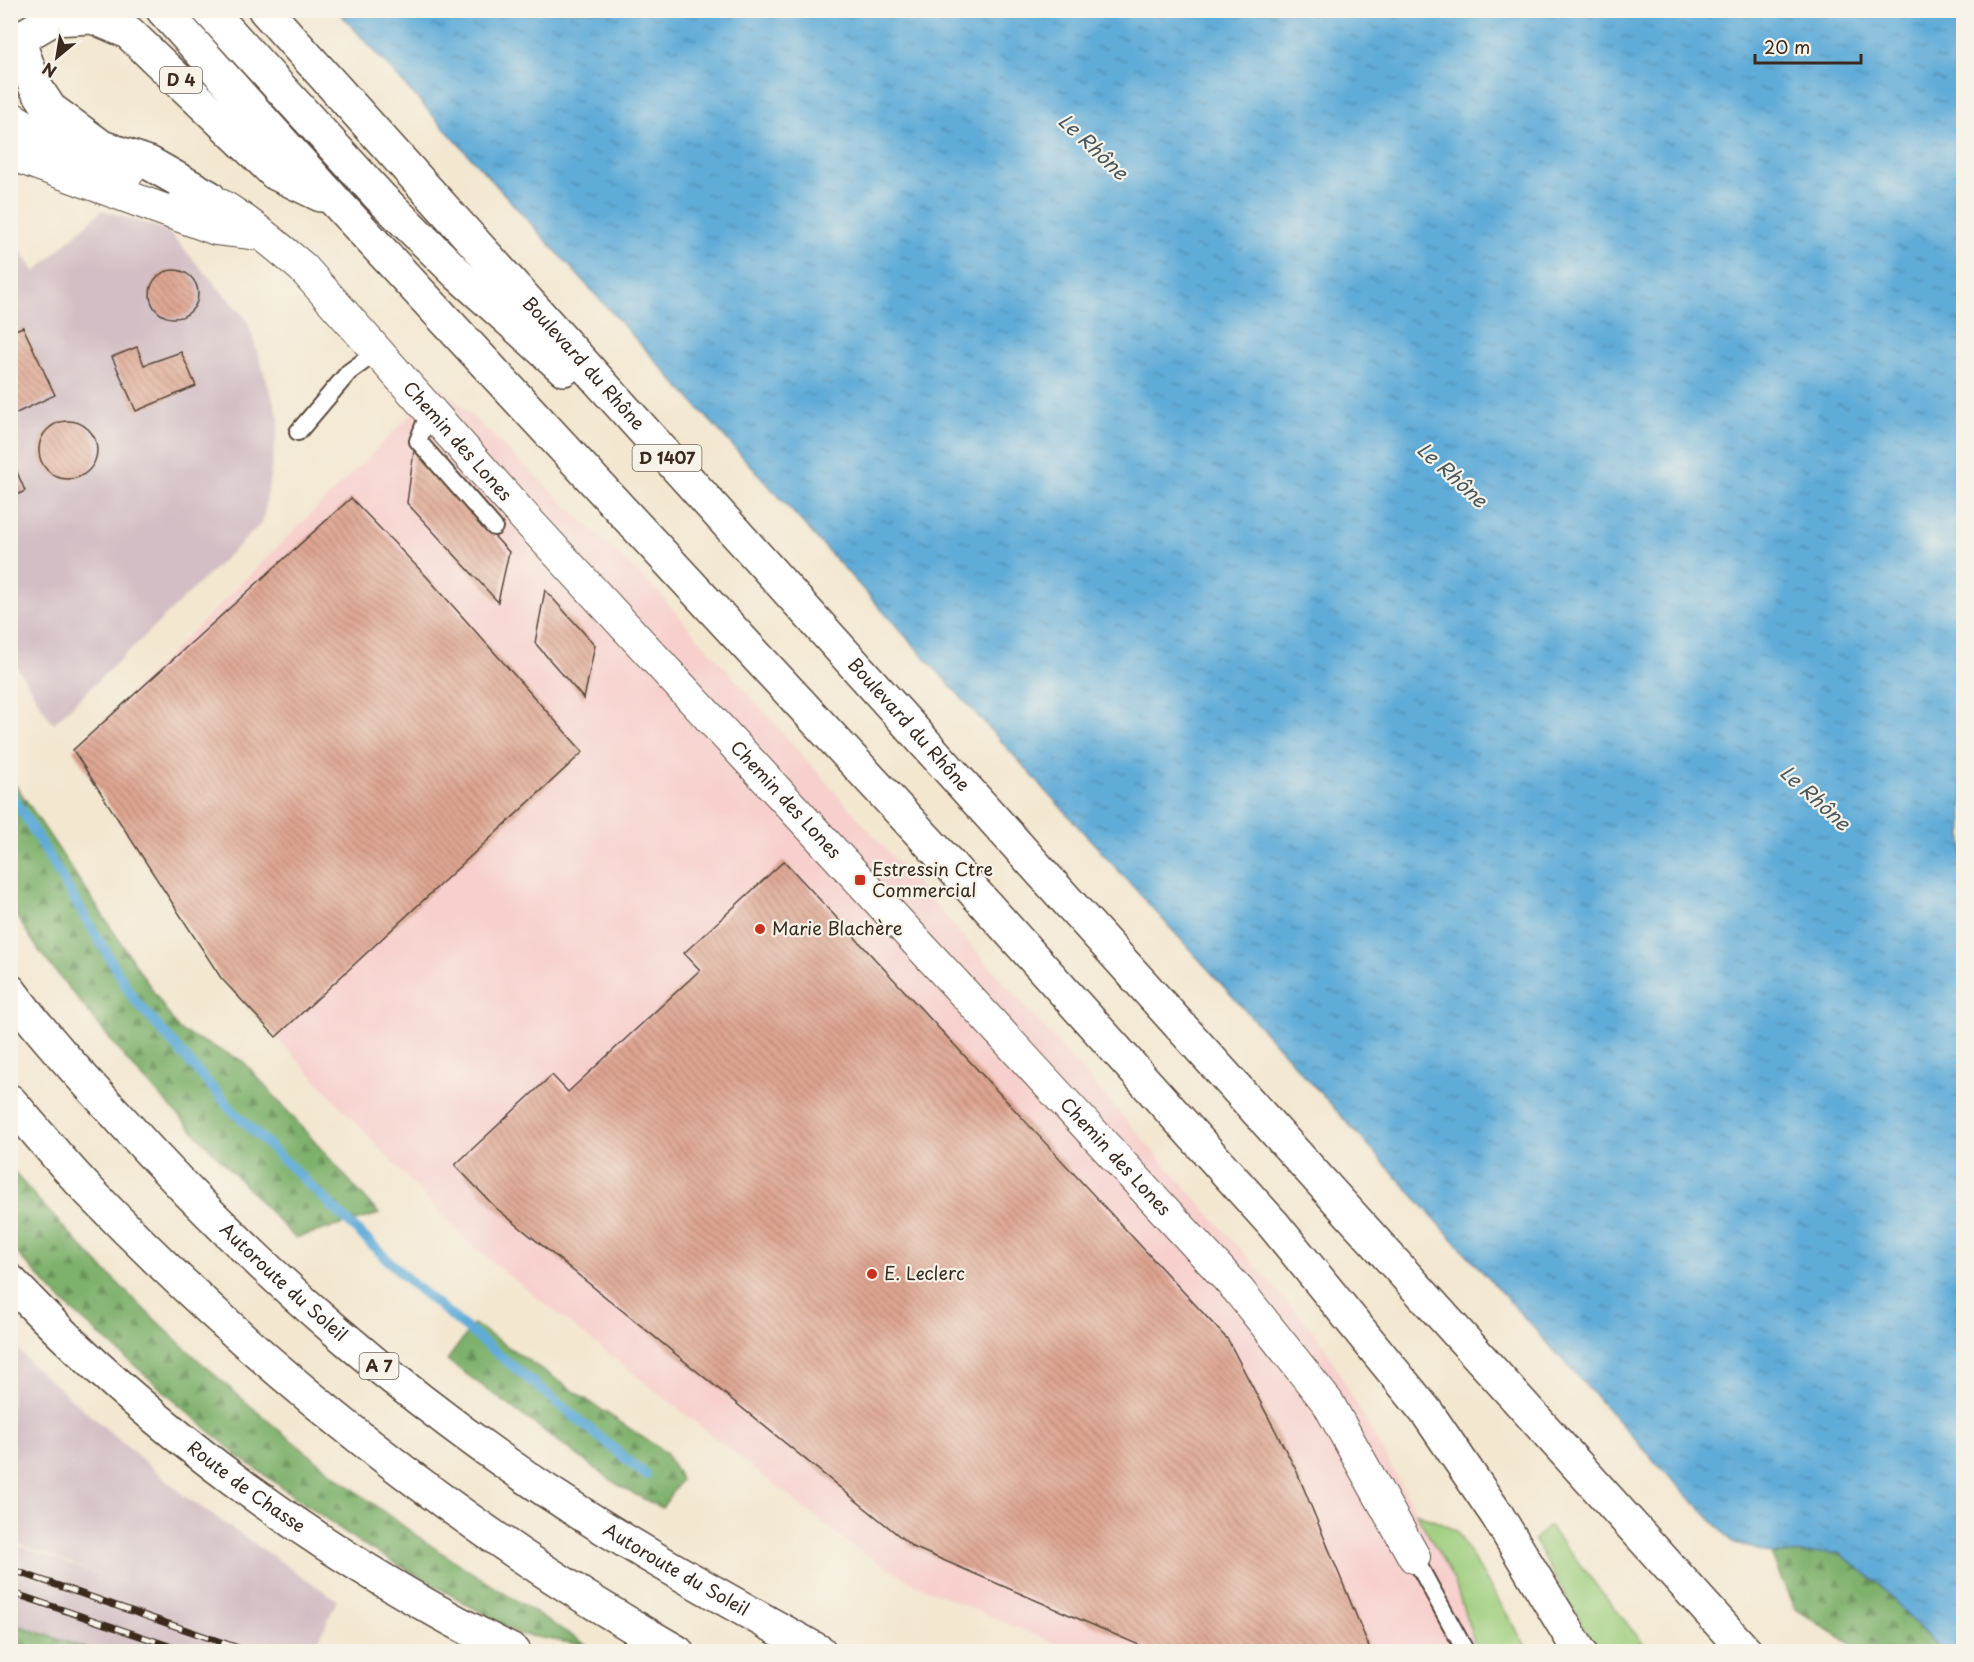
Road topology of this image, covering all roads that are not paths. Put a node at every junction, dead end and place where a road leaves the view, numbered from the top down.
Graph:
1 (163, 10) edge
2 (209, 10) edge
3 (265, 10) edge
4 (13, 38) edge
5 (10, 117) edge
6 (10, 154) edge
7 (209, 197) junction
8 (336, 202) junction
9 (262, 234) junction
10 (378, 351) junction
11 (430, 410) junction
12 (298, 432) dead end
13 (679, 472) junction
14 (494, 527) dead end
15 (10, 992) edge
16 (10, 1101) edge
17 (10, 1281) edge
18 (1414, 1557) joint
19 (514, 1652) edge
20 (677, 1652) edge
21 (820, 1652) edge
22 (1466, 1652) edge
23 (1580, 1652) edge
24 (1746, 1652) edge

1 - 8 main road
2 - 13 main road
3 - 13 main road, Boulevard du Rhône / D 1407
4 - 7 main road
4 - 8 main road, D 4
5 - 7 street, Chemin des Lones
6 - 9 street
7 - 9 street, Chemin des Lones
8 - 23 main road
9 - 10 street, Chemin des Lones
10 - 11 street, Chemin des Lones
10 - 12 lane
11 - 14 lane
11 - 18 street, Chemin des Lones
13 - 24 main road, Boulevard du Rhône / D 1407
15 - 21 main road, Autoroute du Soleil / A 7
16 - 20 main road
17 - 19 main road, Route de Chasse
18 - 22 lane

